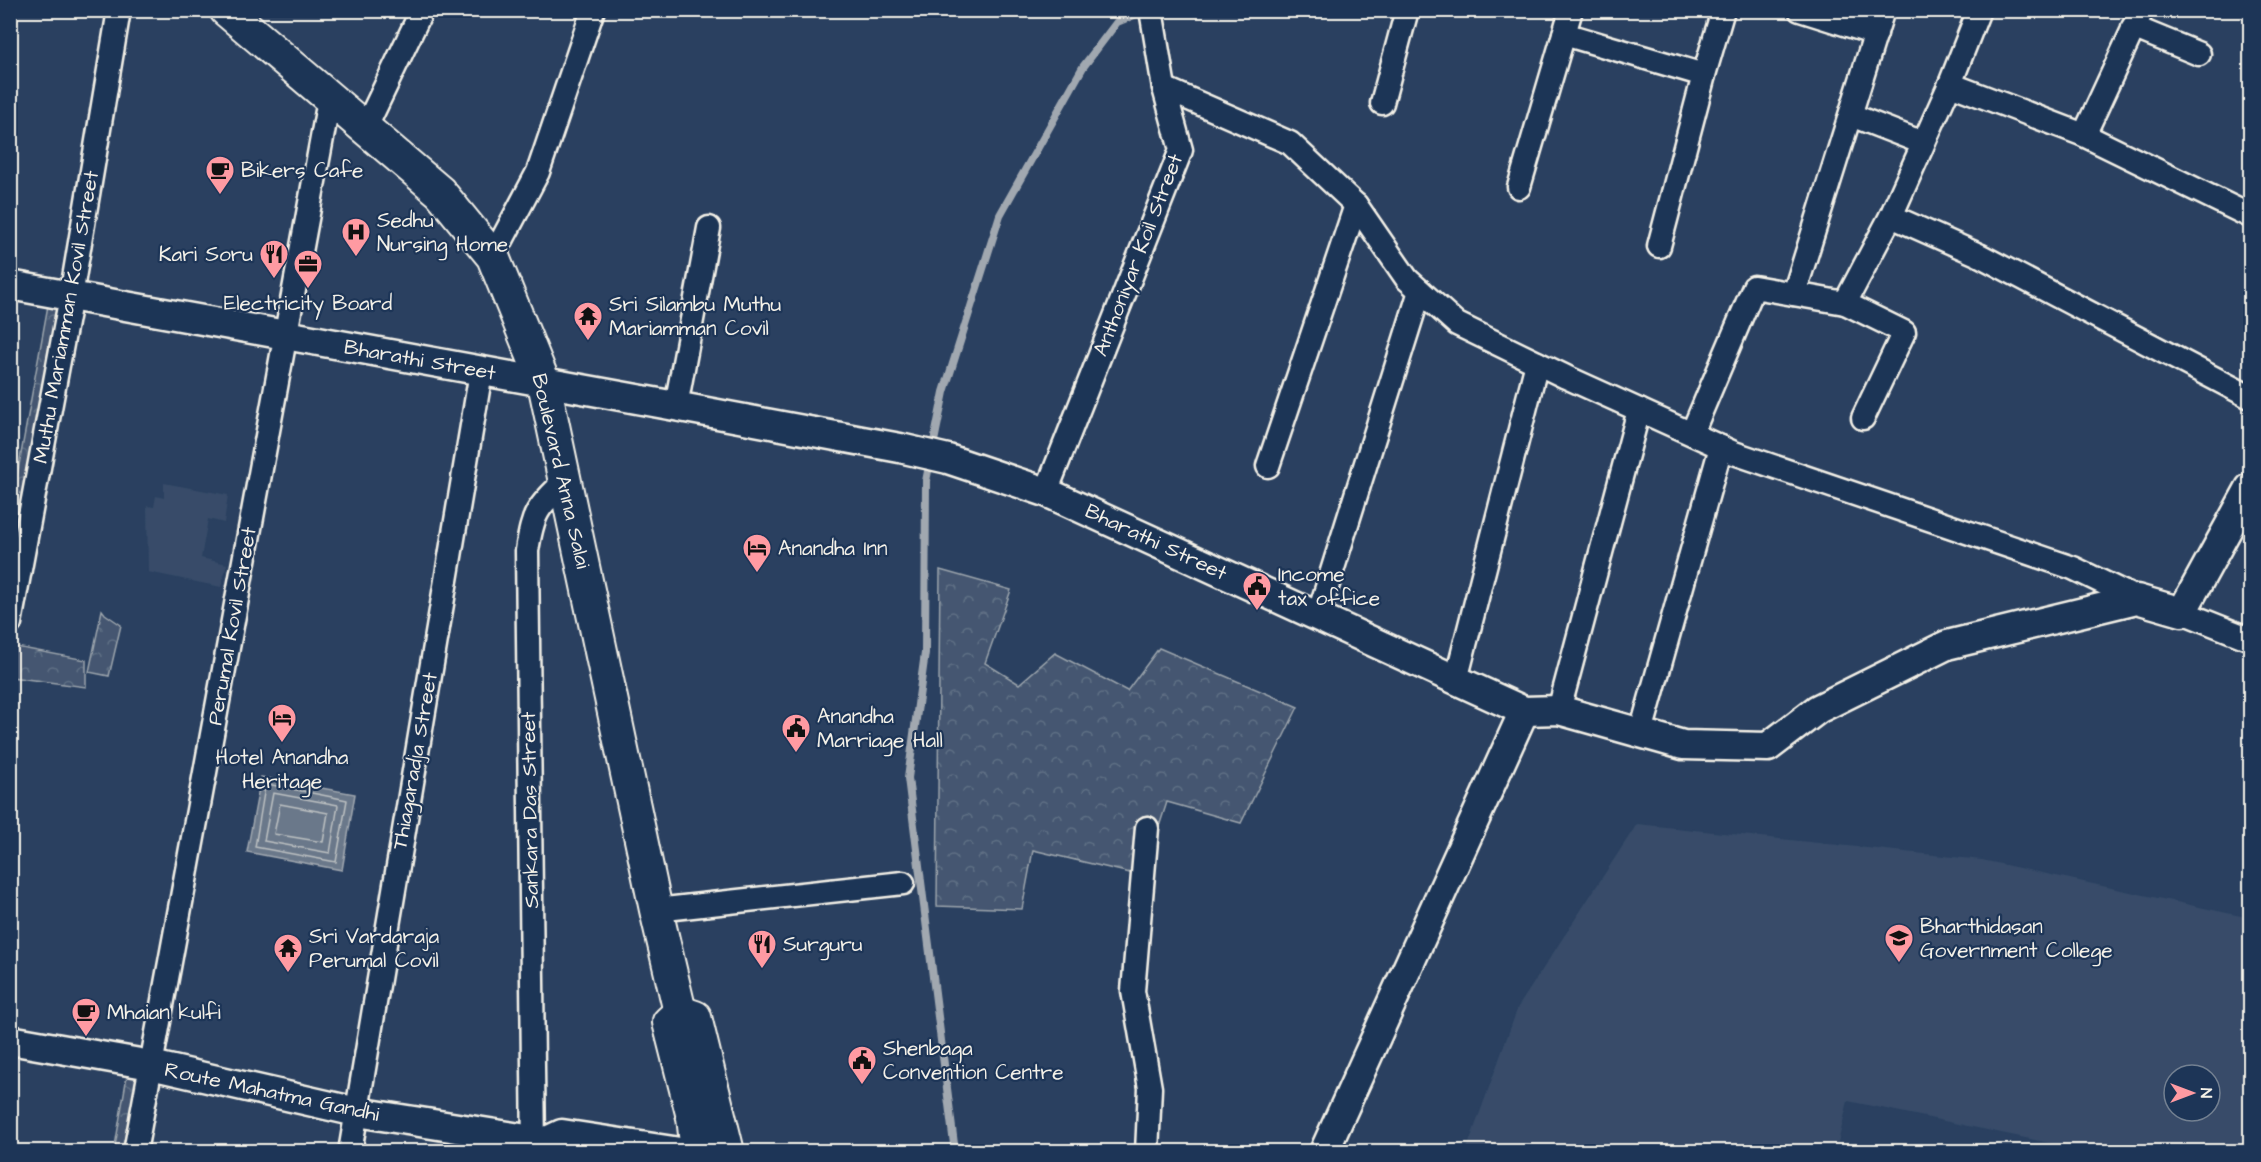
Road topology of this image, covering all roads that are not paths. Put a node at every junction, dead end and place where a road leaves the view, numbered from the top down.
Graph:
1 (119, 10) edge
2 (226, 10) edge
3 (422, 10) edge
4 (593, 10) edge
5 (1151, 10) edge
6 (1407, 10) edge
7 (1571, 10) edge
8 (1724, 10) edge
9 (1800, 10) edge
10 (1883, 10) edge
11 (1979, 10) edge
12 (2137, 19) edge
13 (1564, 34) junction
14 (1876, 34) junction
15 (2199, 54) dead end
16 (1704, 75) junction
17 (1950, 84) junction
18 (1164, 88) junction
19 (329, 100) junction
20 (1382, 103) dead end
21 (1851, 115) junction
22 (365, 129) junction
23 (2084, 135) junction
24 (1923, 143) junction
25 (1519, 187) dead end
26 (1356, 204) junction
27 (1891, 216) junction
28 (2250, 216) edge
29 (709, 228) dead end
30 (1659, 246) dead end
31 (493, 257) junction
32 (10, 285) edge
33 (1420, 291) junction
34 (1794, 294) junction
35 (71, 297) junction
36 (1845, 303) junction
37 (286, 336) junction
38 (1537, 363) junction
39 (481, 372) junction
40 (544, 383) junction
41 (2250, 397) edge
42 (675, 406) junction
43 (1639, 410) junction
44 (1863, 418) dead end
45 (1692, 434) junction
46 (1721, 447) junction
47 (1269, 466) dead end
48 (565, 481) junction
49 (2250, 488) edge
50 (1046, 492) junction
51 (2137, 599) junction
52 (2182, 612) junction
53 (1318, 616) junction
54 (10, 623) edge
55 (2250, 639) edge
56 (1456, 680) junction
57 (1559, 710) junction
58 (1524, 711) junction
59 (1641, 732) junction
60 (1147, 828) dead end
61 (903, 883) dead end
62 (656, 910) junction
63 (680, 1012) junction
64 (10, 1040) edge
65 (151, 1065) junction
66 (357, 1112) junction
67 (542, 1146) edge
68 (135, 1152) edge
69 (350, 1152) edge
70 (680, 1152) edge
71 (697, 1152) edge
72 (728, 1152) edge
73 (1147, 1152) edge
74 (1324, 1152) edge

1 - 35 street, Muthu Mariamman Kovil Street
2 - 19 main road, Boulevard Anna Salai
3 - 22 street
4 - 31 street
5 - 18 street, Anthoniyar Koil Street
6 - 20 street
7 - 13 street
8 - 16 street
9 - 14 street
10 - 14 street
11 - 17 street
12 - 15 street
12 - 23 street
13 - 16 street
13 - 25 street
14 - 21 street
16 - 30 street
17 - 23 street
17 - 24 street
18 - 26 street
18 - 50 street, Anthoniyar Koil Street
19 - 22 main road, Boulevard Anna Salai
19 - 37 street, Perumal Kovil Street
21 - 24 street
21 - 34 street
22 - 31 main road, Boulevard Anna Salai
23 - 28 street
24 - 27 street
26 - 33 street
26 - 47 street
27 - 36 street
27 - 41 street
29 - 42 street
31 - 40 main road, Boulevard Anna Salai
32 - 35 street, Bharathi Street
33 - 38 street
33 - 53 street
34 - 36 street
34 - 45 street
35 - 37 street, Bharathi Street
35 - 54 street, Muthu Mariamman Kovil Street
36 - 44 street
37 - 39 street, Bharathi Street
37 - 65 street, Perumal Kovil Street
38 - 43 street
38 - 56 street
39 - 40 street, Bharathi Street
39 - 66 street, Thiagaradja Street
40 - 42 street, Bharathi Street
40 - 48 main road, Boulevard Anna Salai
42 - 50 street, Bharathi Street
43 - 45 street
43 - 57 street
45 - 46 street
46 - 51 street
46 - 59 street
48 - 62 main road, Boulevard Anna Salai
48 - 67 street, Sankara Das Street
49 - 52 street
50 - 53 street, Bharathi Street
51 - 52 street
51 - 59 street
52 - 55 street
53 - 56 street, Bharathi Street
56 - 58 street, Bharathi Street
57 - 58 street
57 - 59 street
58 - 74 street
60 - 73 street
61 - 62 street
62 - 63 main road, Boulevard Anna Salai
63 - 71 main road, Boulevard Anna Salai
63 - 72 main road
64 - 65 street, Route Mahatma Gandhi
65 - 66 street, Route Mahatma Gandhi
65 - 68 street, Perumal Kovil Street
66 - 67 street, Route Mahatma Gandhi
66 - 69 street, Thiagaradja Street
67 - 70 street

